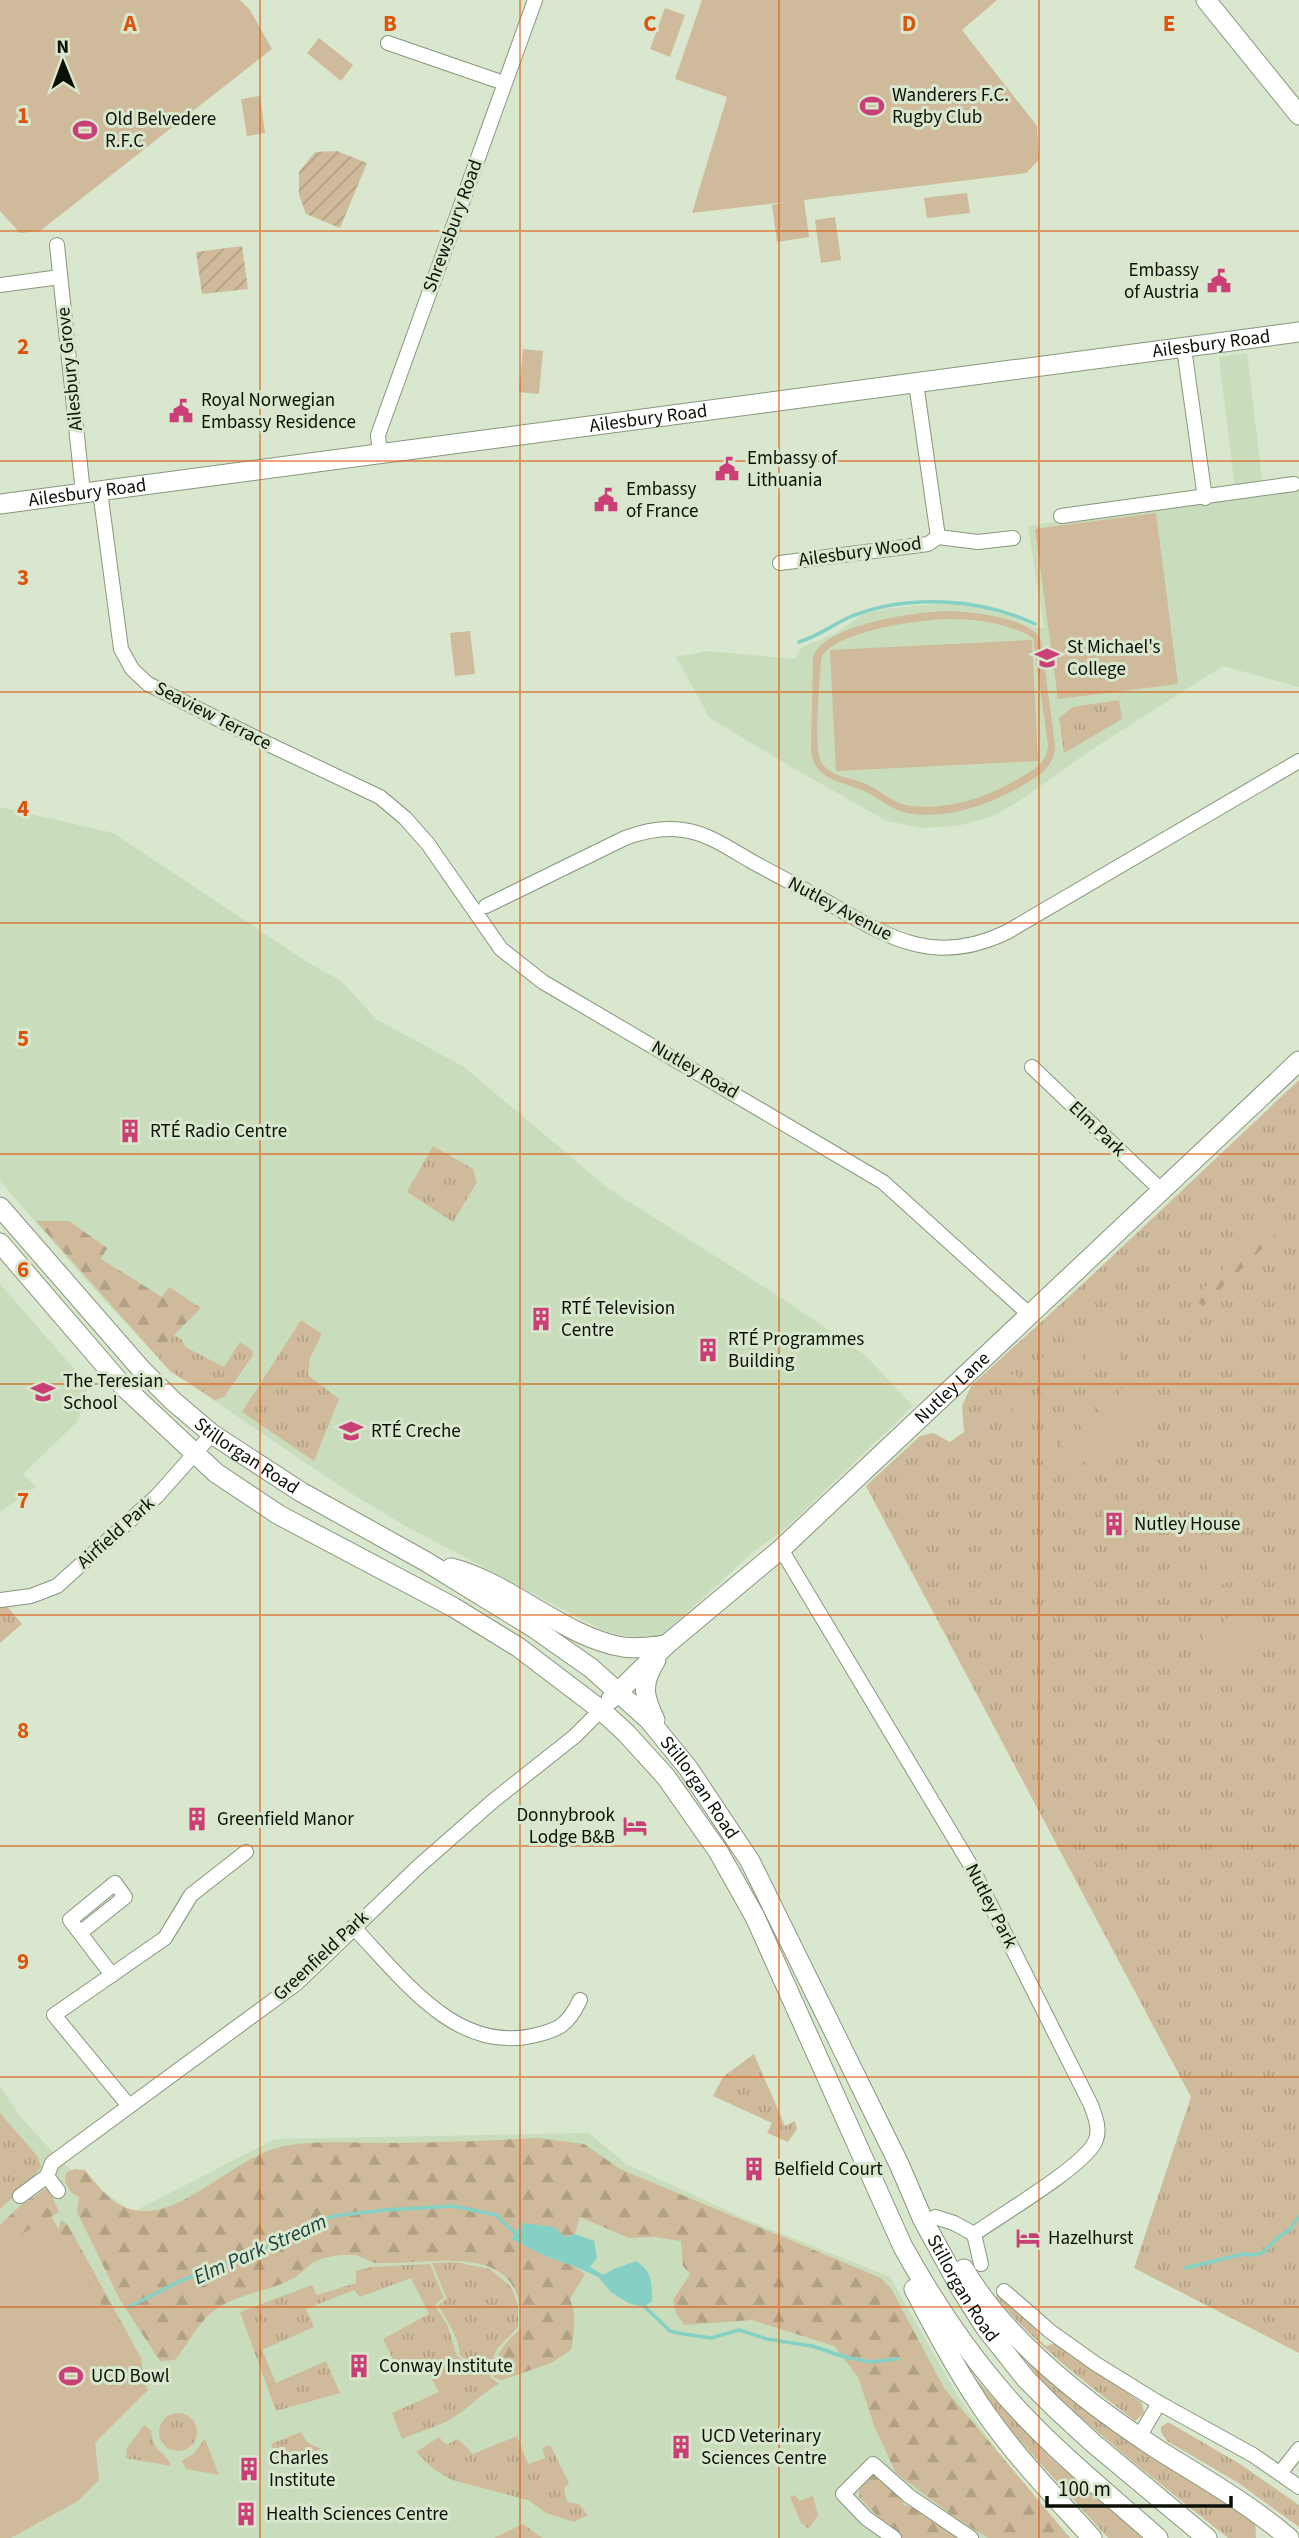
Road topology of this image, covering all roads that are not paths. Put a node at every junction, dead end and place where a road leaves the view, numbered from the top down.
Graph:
1 (535, 0) edge
2 (1206, 0) edge
3 (388, 43) dead end
4 (504, 83) junction
5 (1296, 106) edge
6 (57, 246) dead end
7 (60, 277) junction
8 (0, 285) edge
9 (1299, 332) edge
10 (1184, 348) junction
11 (916, 383) junction
12 (380, 454) junction
13 (1294, 484) dead end
14 (92, 492) junction
15 (1205, 498) junction
16 (0, 504) edge
17 (1061, 516) dead end
18 (938, 537) junction
19 (1013, 538) dead end
20 (780, 563) dead end
21 (1299, 761) edge
22 (386, 802) joint
23 (486, 905) dead end
24 (1299, 1061) edge
25 (1032, 1067) dead end
26 (1162, 1191) junction
27 (0, 1206) edge
28 (0, 1243) edge
29 (1030, 1315) junction
30 (212, 1434) junction
31 (195, 1455) junction
32 (781, 1549) junction
33 (425, 1561) junction
34 (0, 1600) edge
35 (666, 1645) junction
36 (618, 1690) junction
37 (601, 1710) junction
38 (658, 1730) junction
39 (246, 1852) dead end
40 (354, 1927) junction
41 (80, 1933) dead end
42 (112, 1975) junction
43 (580, 2000) dead end
44 (129, 2106) junction
45 (899, 2164) junction
46 (47, 2176) junction
47 (58, 2191) dead end
48 (20, 2196) dead end
49 (935, 2217) junction
50 (974, 2234) junction
51 (904, 2247) junction
52 (981, 2264) dead end
53 (1004, 2291) dead end
54 (1159, 2403) junction
55 (1139, 2437) junction
56 (1299, 2449) edge
57 (1281, 2472) junction
58 (1299, 2487) edge
59 (894, 2538) edge
60 (971, 2538) edge
61 (1091, 2538) edge
62 (1158, 2538) edge
63 (1207, 2538) edge
64 (1289, 2538) edge

1 - 4 street, Shrewsbury Road
2 - 5 main road
3 - 4 street
4 - 12 street, Shrewsbury Road
6 - 7 street, Ailesbury Grove
7 - 8 street
7 - 14 street, Ailesbury Grove
9 - 10 main road, Ailesbury Road
10 - 11 main road, Ailesbury Road
10 - 15 street
11 - 12 main road, Ailesbury Road
11 - 18 street, Ailesbury Wood
12 - 14 main road, Ailesbury Road
13 - 15 street
14 - 16 main road, Ailesbury Road
14 - 22 street, Seaview Terrace
15 - 17 street
18 - 19 street, Ailesbury Wood
18 - 20 street, Ailesbury Wood
21 - 23 street, Nutley Avenue
22 - 29 street, Nutley Road
24 - 26 main road, Nutley Lane
25 - 26 street, Elm Park
26 - 29 main road, Nutley Lane
27 - 30 main road, Stillorgan Road
28 - 31 main road, Stillorgan Road
29 - 32 main road, Nutley Lane
30 - 31 street, Airfield Park
30 - 33 main road, Stillorgan Road
31 - 34 street, Airfield Park
31 - 37 main road, Stillorgan Road
32 - 35 main road, Nutley Lane
32 - 50 street, Nutley Park
33 - 35 main road
33 - 36 main road, Stillorgan Road
35 - 36 main road, Nutley Lane
35 - 38 main road
36 - 37 main road, Nutley Lane
36 - 38 main road, Stillorgan Road
37 - 40 street, Greenfield Park
37 - 51 main road, Stillorgan Road
38 - 45 main road, Stillorgan Road
39 - 42 street
40 - 43 street
40 - 44 street, Greenfield Park
41 - 42 street
42 - 44 street
44 - 46 street, Greenfield Park
45 - 49 main road
45 - 63 main road, Stillorgan Road
46 - 47 street
46 - 48 street, Greenfield Park
49 - 50 street
49 - 55 main road
50 - 52 street
51 - 61 main road
51 - 62 main road, Stillorgan Road
53 - 54 street, Stillorgan Road
54 - 55 street
54 - 57 street, Stillorgan Road
55 - 64 main road
56 - 57 street
57 - 58 street, Stillorgan Road
59 - 60 street

